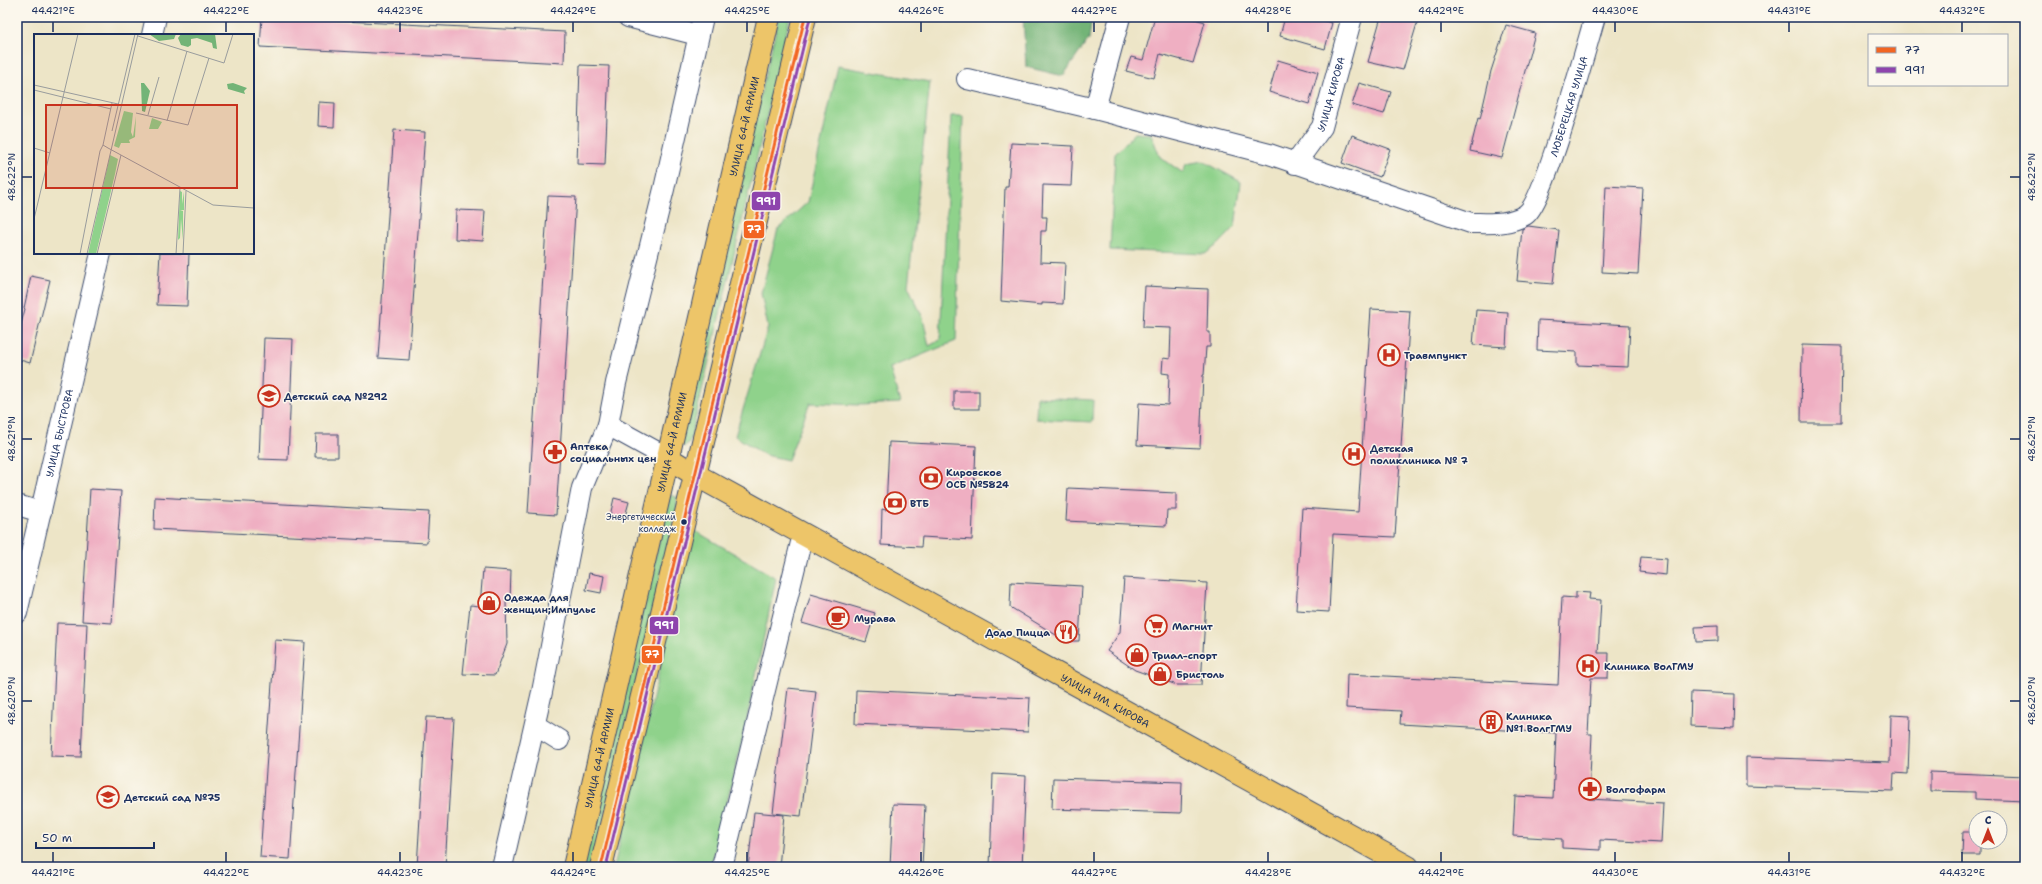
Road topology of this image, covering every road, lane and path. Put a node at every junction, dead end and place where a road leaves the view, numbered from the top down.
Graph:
1 (156, 17) edge
2 (628, 17) edge
3 (769, 17) edge
4 (805, 17) edge
5 (1120, 17) edge
6 (1352, 17) edge
7 (1595, 17) edge
8 (701, 26) edge
9 (152, 34) edge
10 (967, 79) dead end
11 (1095, 109) junction
12 (1295, 164) junction
13 (101, 254) edge
14 (608, 425) junction
15 (668, 458) junction
16 (694, 474) junction
17 (17, 505) edge
18 (41, 512) junction
19 (803, 534) junction
20 (17, 612) edge
21 (535, 725) junction
22 (559, 740) dead end
23 (502, 867) edge
24 (574, 867) edge
25 (601, 867) edge
26 (722, 867) edge
27 (1408, 867) edge

1 - 9 street
2 - 8 street
3 - 15 main road, УЛИЦА 64-Й АРМИИ
4 - 16 main road
5 - 11 street
6 - 12 street, УЛИЦА КИРОВА
7 - 12 street, ЛЮБЕРЕЦКАЯ УЛИЦА
8 - 14 street
10 - 11 street, ЛЮБЕРЕЦКАЯ УЛИЦА
11 - 12 street, ЛЮБЕРЕЦКАЯ УЛИЦА
13 - 18 street, УЛИЦА БЫСТРОВА
14 - 15 street
14 - 21 street
15 - 16 main road, УЛИЦА ИМ. КИРОВА
15 - 24 main road, УЛИЦА 64-Й АРМИИ
16 - 19 main road, УЛИЦА ИМ. КИРОВА
16 - 25 main road
17 - 18 street
18 - 20 street, УЛИЦА БЫСТРОВА
19 - 26 street
19 - 27 main road, УЛИЦА ИМ. КИРОВА
21 - 22 street
21 - 23 street

